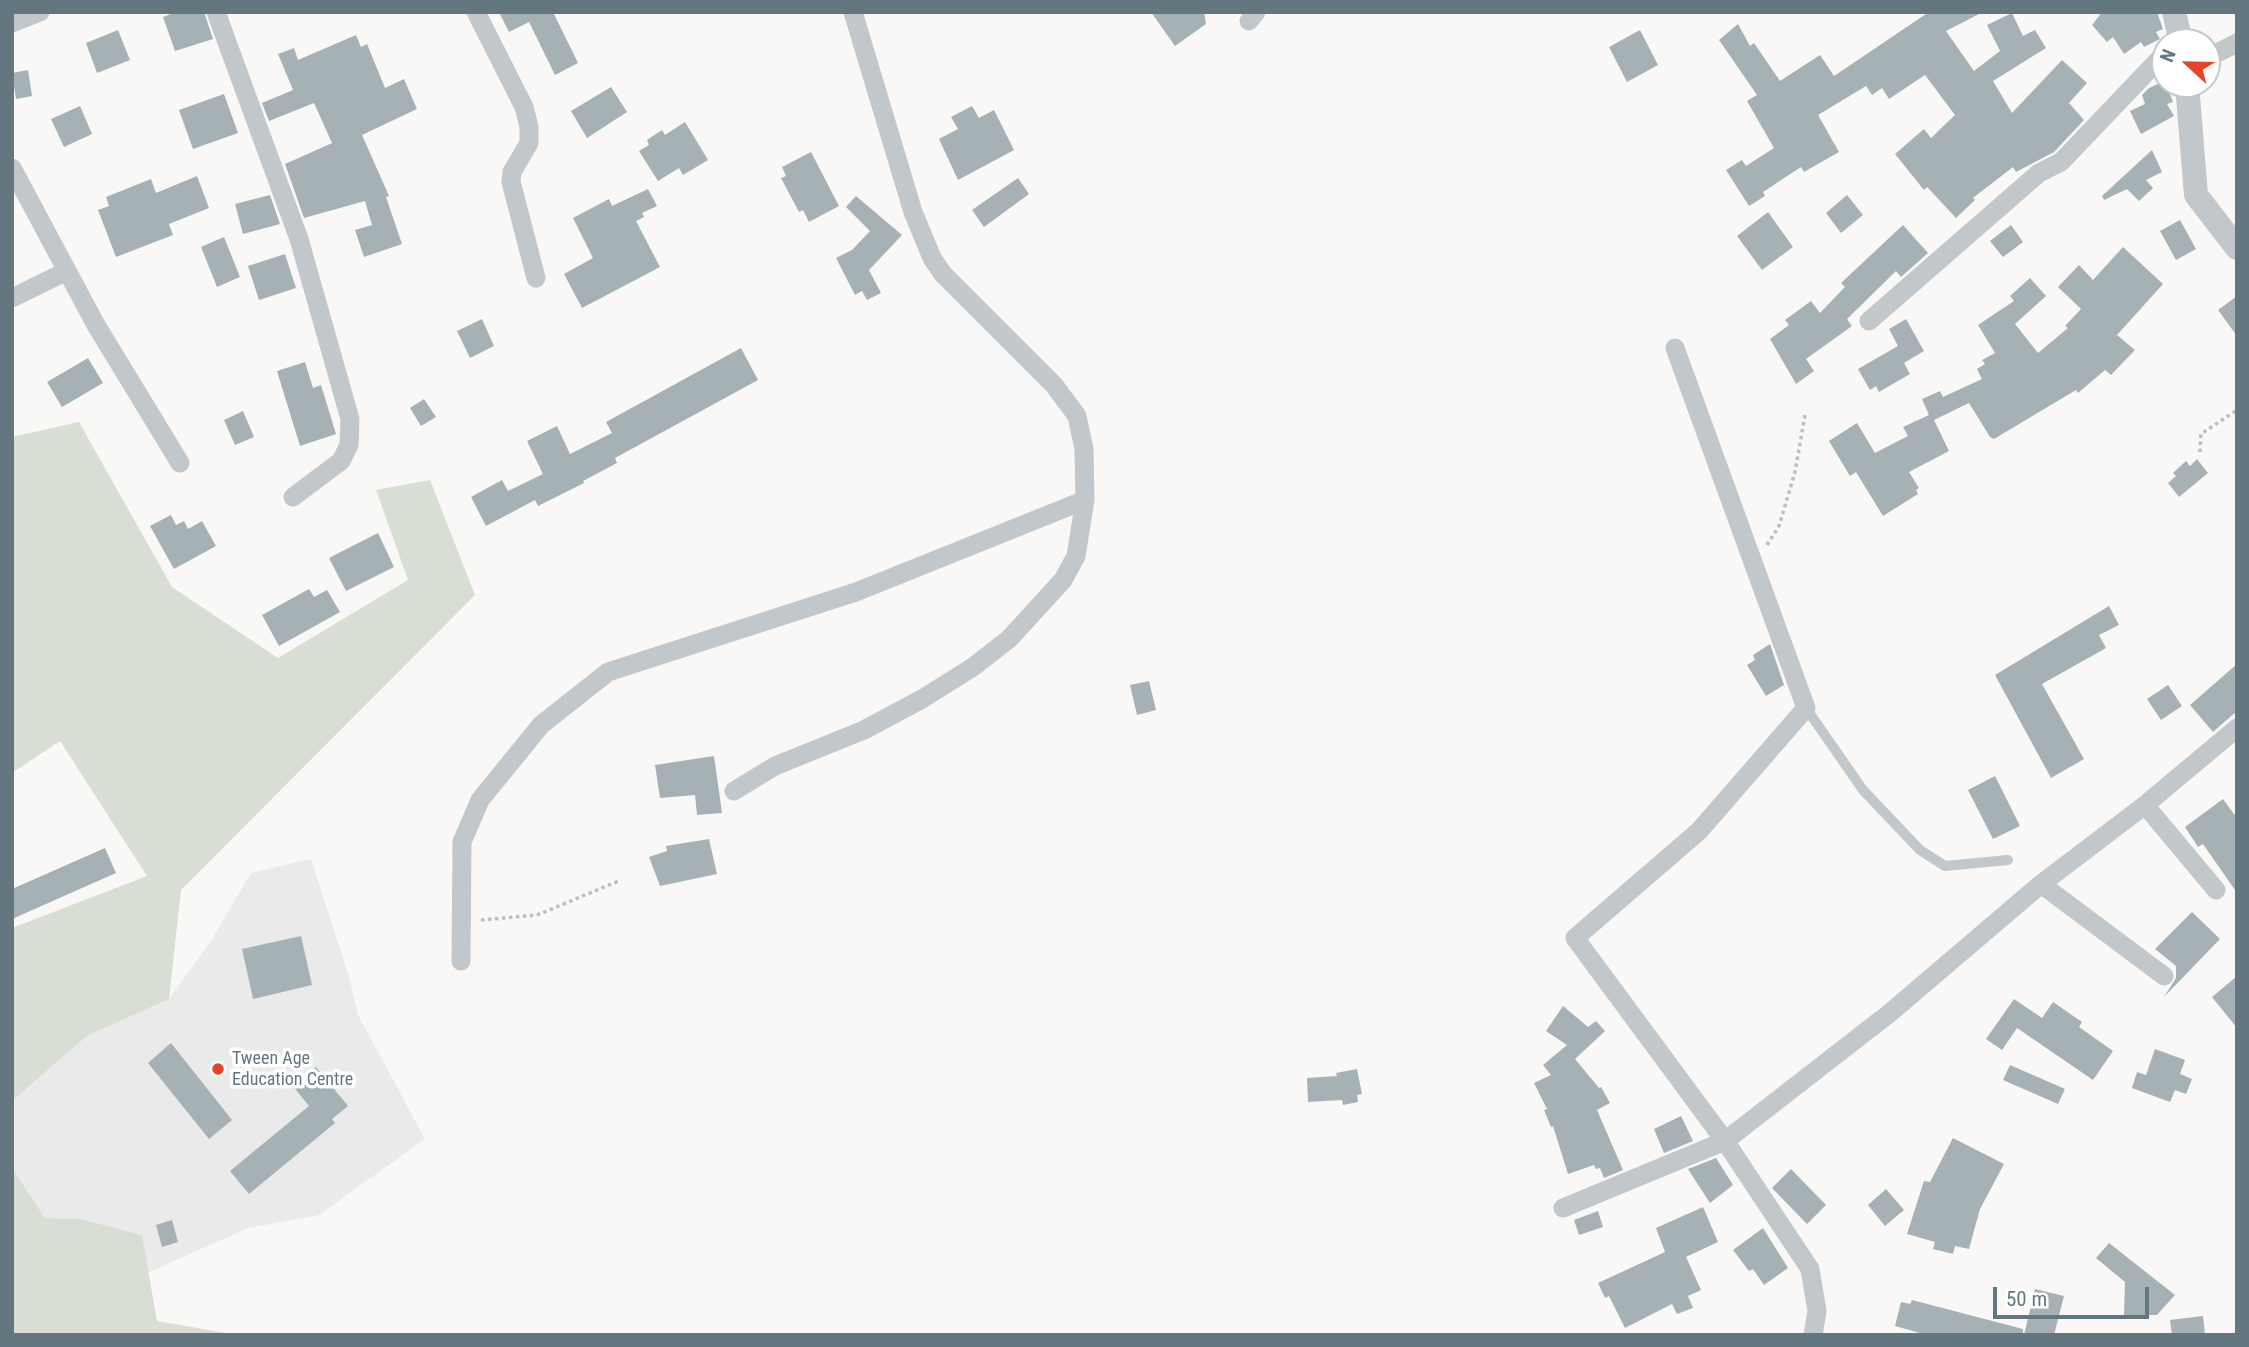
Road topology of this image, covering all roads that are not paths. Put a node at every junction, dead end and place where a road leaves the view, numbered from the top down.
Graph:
1 (40, 12) edge
2 (216, 12) edge
3 (476, 12) edge
4 (853, 12) edge
5 (12, 23) edge
6 (2237, 43) edge
7 (2221, 51) edge
8 (2151, 69) edge
9 (2188, 98) edge
10 (12, 168) edge
11 (2237, 248) edge
12 (67, 271) junction
13 (536, 278) dead end
14 (12, 298) edge
15 (1869, 321) dead end
16 (1675, 348) dead end
17 (180, 463) dead end
18 (293, 497) dead end
19 (1085, 500) junction
20 (1806, 708) junction
21 (2237, 728) edge
22 (734, 791) dead end
23 (2145, 805) junction
24 (2008, 860) dead end
25 (2041, 884) junction
26 (2216, 890) dead end
27 (461, 961) dead end
28 (2164, 976) dead end
29 (1725, 1141) junction
30 (1563, 1208) dead end
31 (1813, 1335) edge

1 - 5 street
2 - 18 street
3 - 13 street
4 - 19 street
6 - 7 street
8 - 15 street
9 - 11 street
10 - 12 street
12 - 14 street
12 - 17 street
16 - 20 street
19 - 22 street
19 - 27 street
20 - 24 lane
20 - 29 street
21 - 23 street
23 - 25 street
23 - 26 street
25 - 28 street
25 - 29 street
29 - 30 street
29 - 31 street

